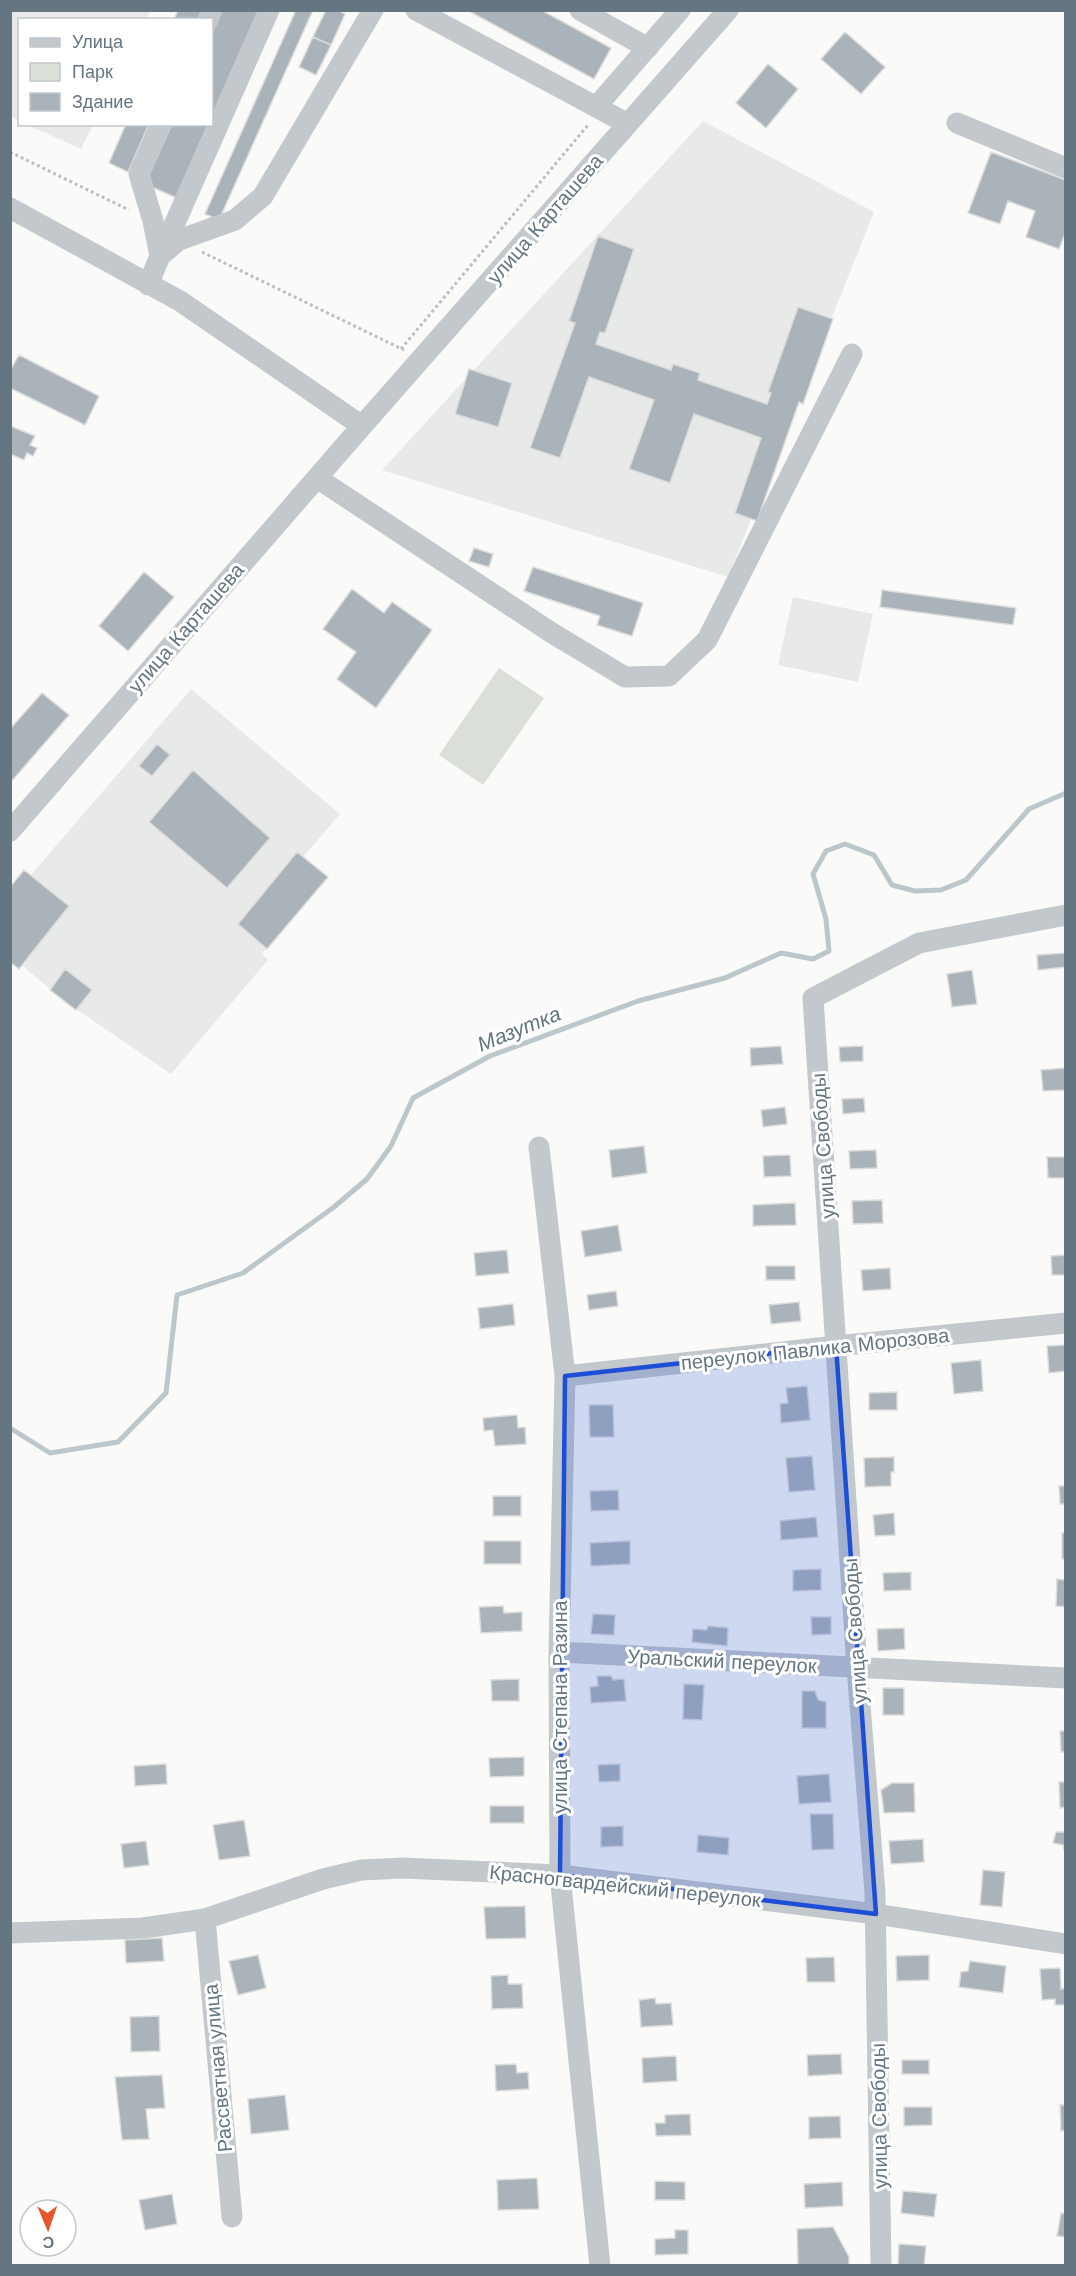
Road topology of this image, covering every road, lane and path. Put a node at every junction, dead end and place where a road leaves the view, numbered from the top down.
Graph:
1 (269, 10) edge
2 (373, 10) edge
3 (416, 10) edge
4 (580, 10) edge
5 (680, 10) edge
6 (728, 10) edge
7 (648, 48) junction
8 (599, 108) junction
9 (957, 123) dead end
10 (628, 124) junction
11 (160, 126) edge
12 (10, 152) edge
13 (1065, 168) edge
14 (10, 208) edge
15 (153, 221) junction
16 (179, 240) junction
17 (160, 256) junction
18 (148, 285) junction
19 (401, 349) junction
20 (852, 354) dead end
21 (422, 359) junction
22 (362, 426) junction
23 (317, 477) junction
24 (10, 831) edge
25 (1065, 915) edge
26 (539, 1148) dead end
27 (1065, 1323) edge
28 (836, 1346) junction
29 (565, 1376) junction
30 (559, 1652) junction
31 (857, 1668) junction
32 (1065, 1678) edge
33 (560, 1875) junction
34 (876, 1914) junction
35 (205, 1919) junction
36 (10, 1933) edge
37 (1065, 1944) edge
38 (232, 2217) dead end
39 (600, 2265) edge
40 (881, 2265) edge

1 - 17 street
2 - 16 street
3 - 8 street
4 - 7 street
5 - 7 street
6 - 10 street, улица Карташева
7 - 8 street
8 - 10 street
8 - 19 path
9 - 13 street
10 - 21 street, улица Карташева
11 - 15 street
12 - 15 path
14 - 18 street
15 - 17 street
16 - 17 street
16 - 19 path
17 - 18 street
18 - 22 street
19 - 21 path
20 - 23 street
21 - 22 street, улица Карташева
22 - 23 street, улица Карташева
23 - 24 street, улица Карташева
25 - 28 street, улица Свободы
26 - 29 street, улица Степана Разина
27 - 28 street, переулок Павлика Морозова
28 - 29 street, переулок Павлика Морозова
28 - 31 street, улица Свободы
29 - 30 street, улица Степана Разина
30 - 31 street, Уральский переулок
30 - 33 street, улица Степана Разина
31 - 32 street, Уральский переулок
31 - 34 street, улица Свободы
33 - 34 street, Красногвардейский переулок
33 - 35 street, Красногвардейский переулок
33 - 39 street, улица Степана Разина
34 - 37 street, Красногвардейский переулок
34 - 40 street, улица Свободы
35 - 36 street, Красногвардейский переулок
35 - 38 street, Рассветная улица

